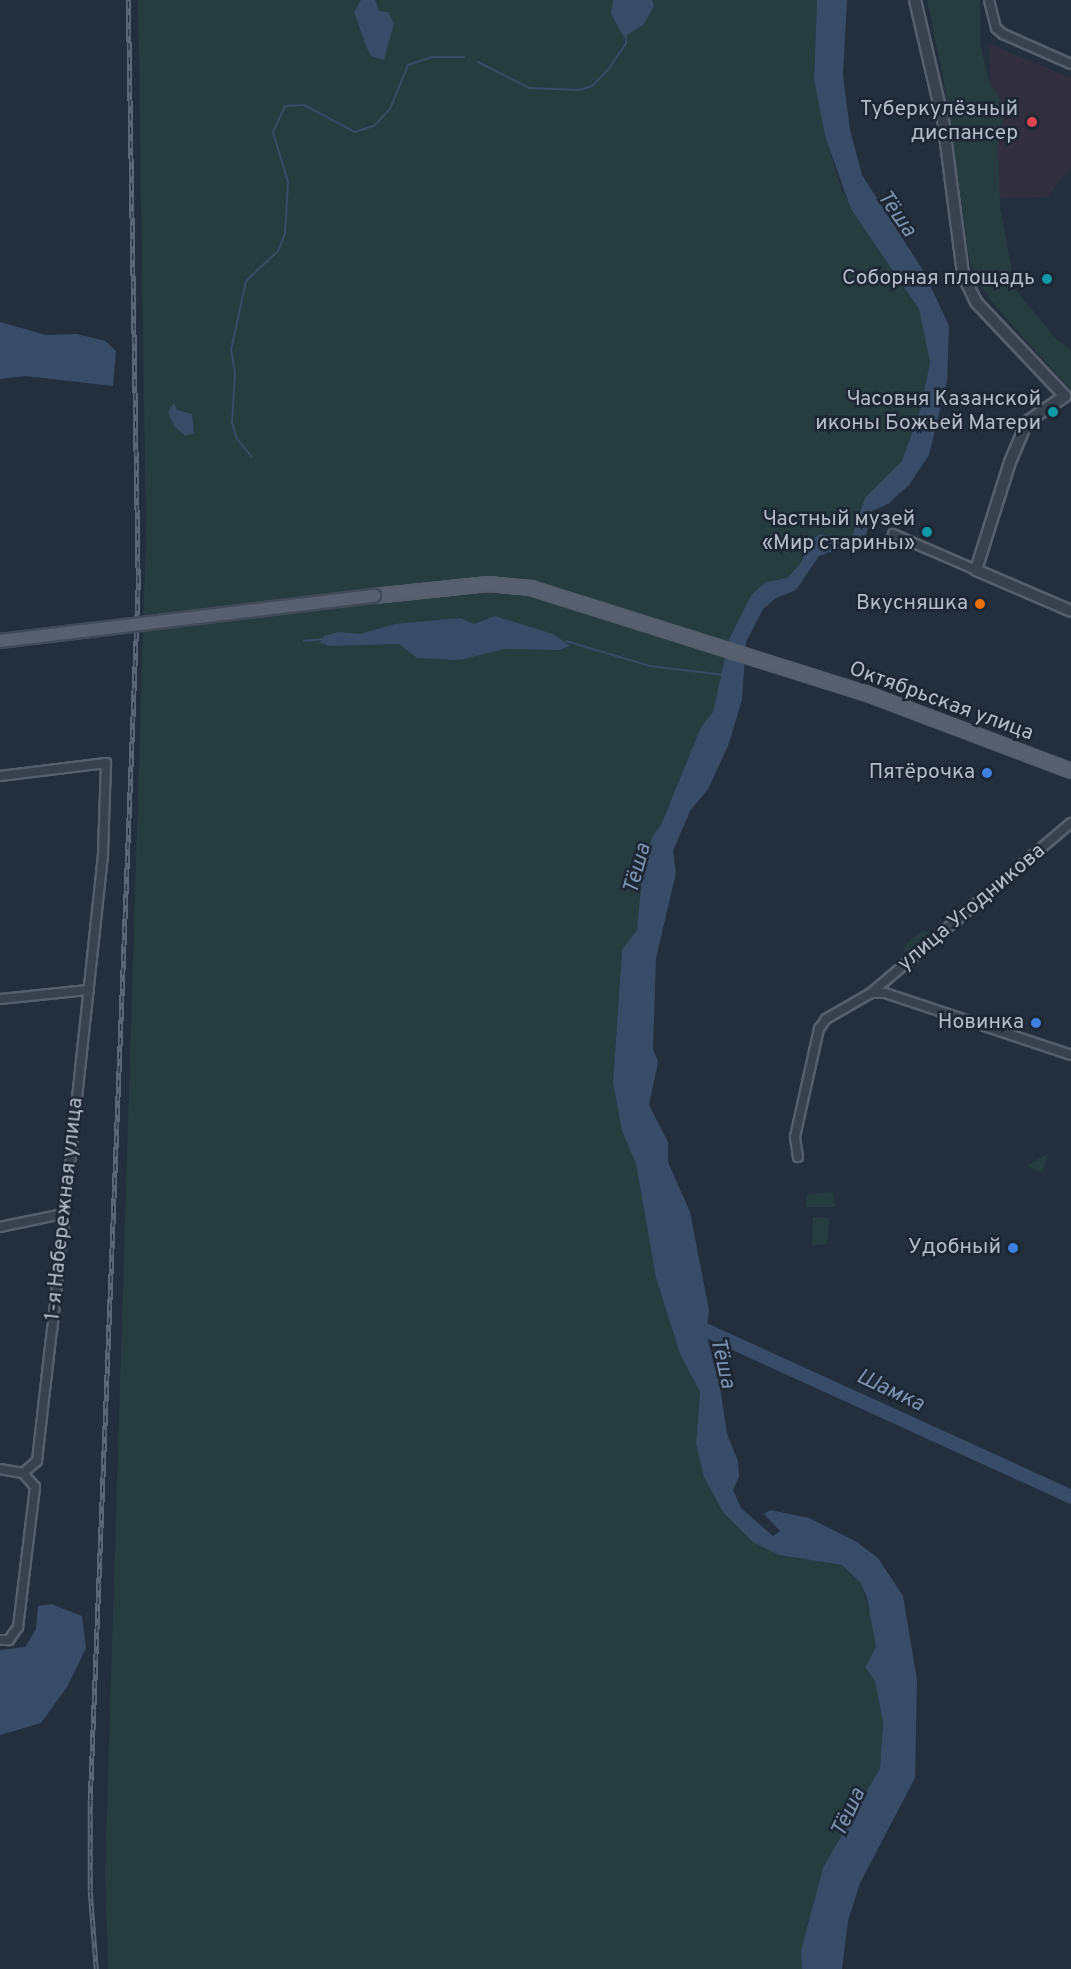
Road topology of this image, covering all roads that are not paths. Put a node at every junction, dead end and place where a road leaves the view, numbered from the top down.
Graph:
1 (915, 0) edge
2 (989, 0) edge
3 (1071, 64) edge
4 (1068, 398) edge
5 (893, 534) dead end
6 (976, 570) junction
7 (1071, 611) edge
8 (0, 641) edge
9 (1071, 771) edge
10 (0, 776) edge
11 (1071, 823) edge
12 (89, 990) junction
13 (872, 993) junction
14 (0, 999) edge
15 (1071, 1055) edge
16 (798, 1157) dead end
17 (62, 1214) junction
18 (0, 1227) edge
19 (0, 1469) edge
20 (23, 1473) junction
21 (5, 1640) edge

1 - 4 street
2 - 3 street
4 - 6 street
5 - 6 street
6 - 7 street
8 - 9 main road, Октябрьская улица, bridge
10 - 12 street, 1-я Набережная улица
11 - 13 street, улица Угодникова
12 - 14 street
12 - 17 street, 1-я Набережная улица
13 - 15 street
13 - 16 street, улица Угодникова
17 - 18 street
17 - 20 street, 1-я Набережная улица
19 - 20 street
20 - 21 street

